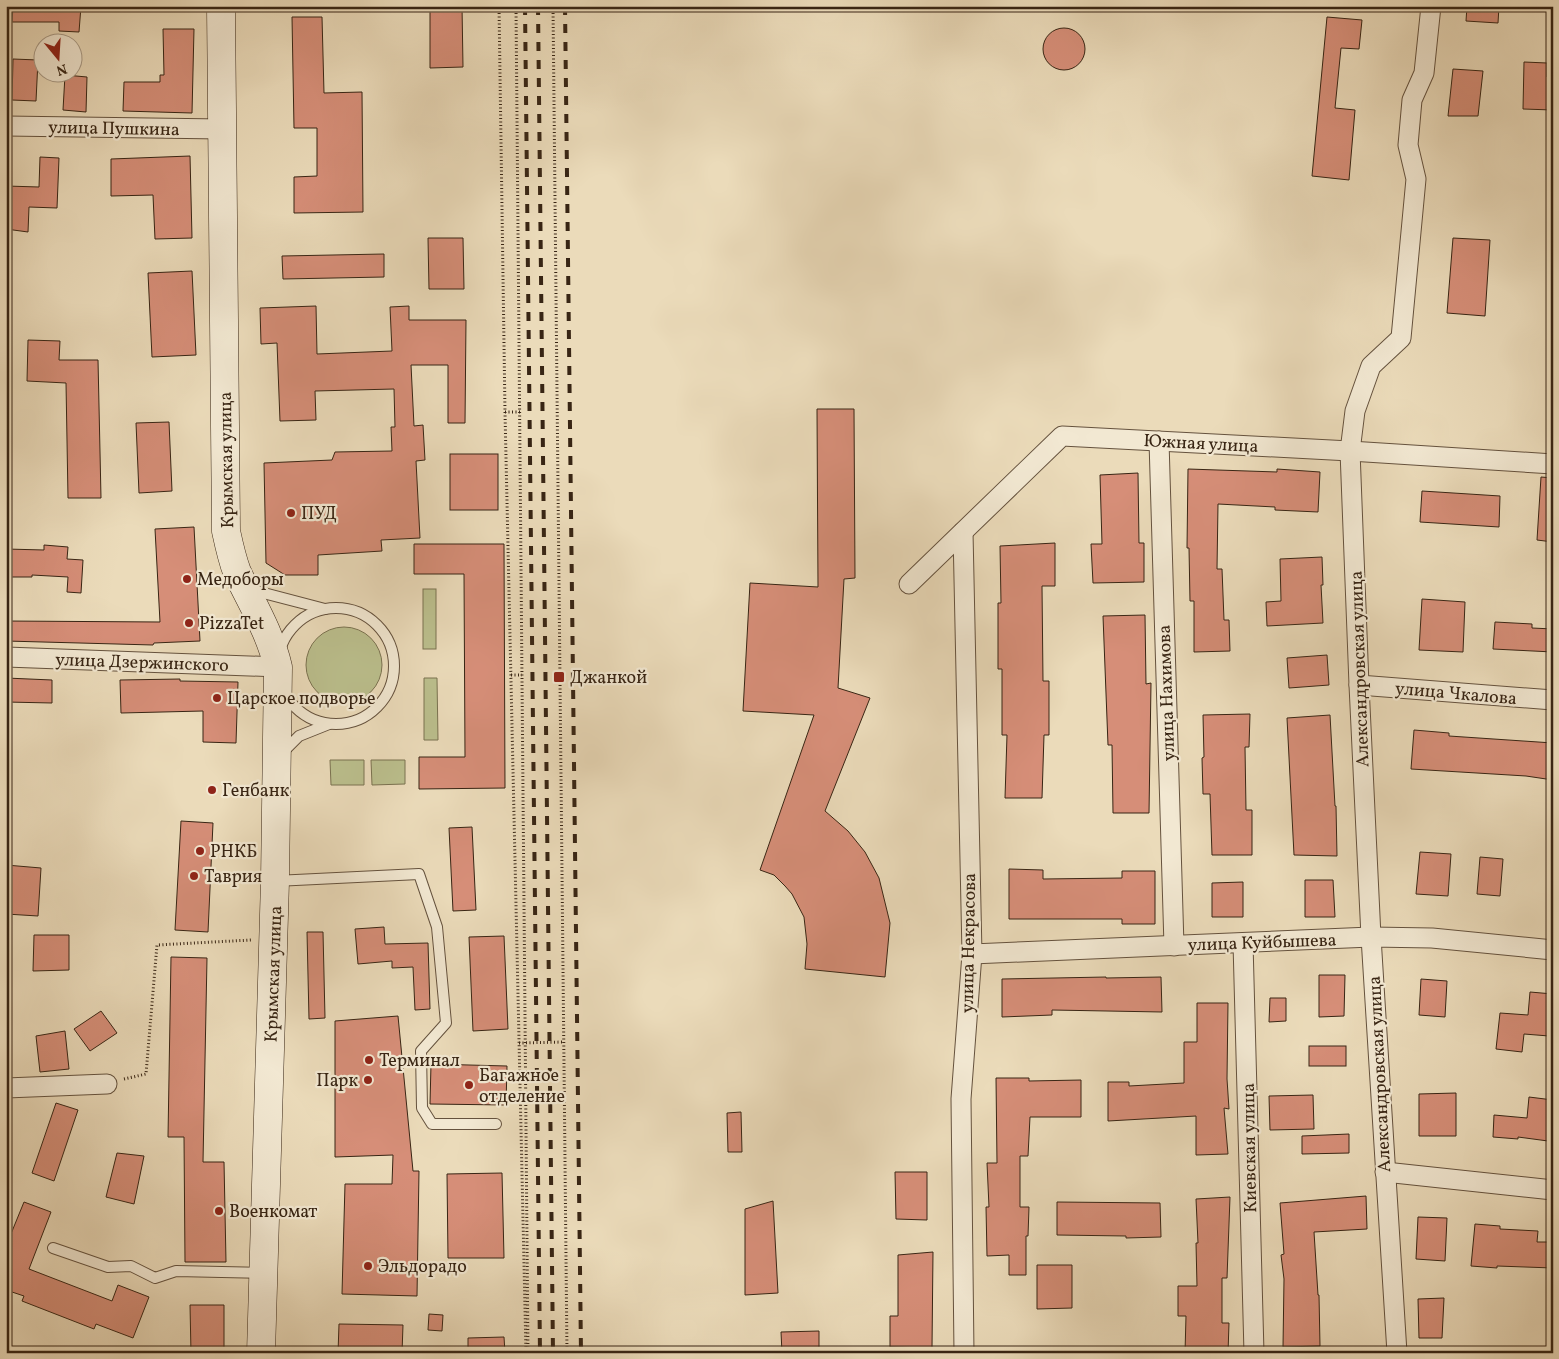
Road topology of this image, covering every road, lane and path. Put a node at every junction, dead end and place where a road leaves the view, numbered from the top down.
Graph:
1 (221, 6) edge
2 (499, 6) edge
3 (516, 6) edge
4 (553, 6) edge
5 (1431, 6) edge
6 (6, 126) edge
7 (222, 129) junction
8 (505, 412) junction
9 (520, 412) junction
10 (1159, 441) junction
11 (1350, 451) junction
12 (1553, 464) edge
13 (963, 532) junction
14 (909, 584) dead end
15 (246, 588) junction
16 (326, 609) junction
17 (6, 658) edge
18 (278, 667) junction
19 (511, 675) junction
20 (522, 675) junction
21 (1359, 685) junction
22 (1553, 700) edge
23 (330, 724) junction
24 (276, 761) junction
25 (275, 881) junction
26 (1371, 937) junction
27 (274, 939) junction
28 (1244, 943) junction
29 (1174, 946) junction
30 (1553, 950) edge
31 (972, 954) junction
32 (564, 1042) junction
33 (519, 1043) junction
34 (526, 1043) junction
35 (107, 1084) joint
36 (6, 1088) edge
37 (496, 1124) dead end
38 (1385, 1172) junction
39 (1553, 1190) edge
40 (53, 1248) dead end
41 (264, 1273) junction
42 (261, 1353) edge
43 (527, 1353) edge
44 (567, 1353) edge
45 (964, 1353) edge
46 (1254, 1353) edge
47 (1397, 1353) edge

1 - 7 main road, Крымская улица
2 - 8 path
3 - 9 path
4 - 32 path
5 - 11 street, Александровская улица
6 - 7 street, улица Пушкина
7 - 15 main road, Крымская улица
8 - 9 path
8 - 19 path
9 - 20 path
10 - 11 street, Южная улица
10 - 13 street, Южная улица
10 - 29 street, улица Нахимова
11 - 12 street, Южная улица
11 - 21 street, Александровская улица
13 - 14 street, Южная улица
13 - 31 street, улица Некрасова
15 - 16 lane
15 - 18 main road, Крымская улица
16 - 18 lane
16 - 23 lane
17 - 18 street, улица Дзержинского
18 - 23 lane
18 - 24 main road, Крымская улица
19 - 20 path
19 - 33 path
20 - 34 path
21 - 22 street, улица Чкалова
21 - 26 street, Александровская улица
23 - 24 lane
24 - 25 main road, Крымская улица
25 - 27 main road, Крымская улица
25 - 37 lane
26 - 28 street, улица Куйбышева
26 - 30 street, улица Куйбышева
26 - 38 street, Александровская улица
27 - 35 path
27 - 41 main road, Крымская улица
28 - 29 street, улица Куйбышева
28 - 46 street, Киевская улица
29 - 31 street, улица Куйбышева
31 - 45 street, улица Некрасова
32 - 34 path
32 - 44 path
33 - 34 path
33 - 43 path
34 - 43 path
35 - 36 street
38 - 39 street
38 - 47 street, Александровская улица
40 - 41 lane
41 - 42 main road, Крымская улица

